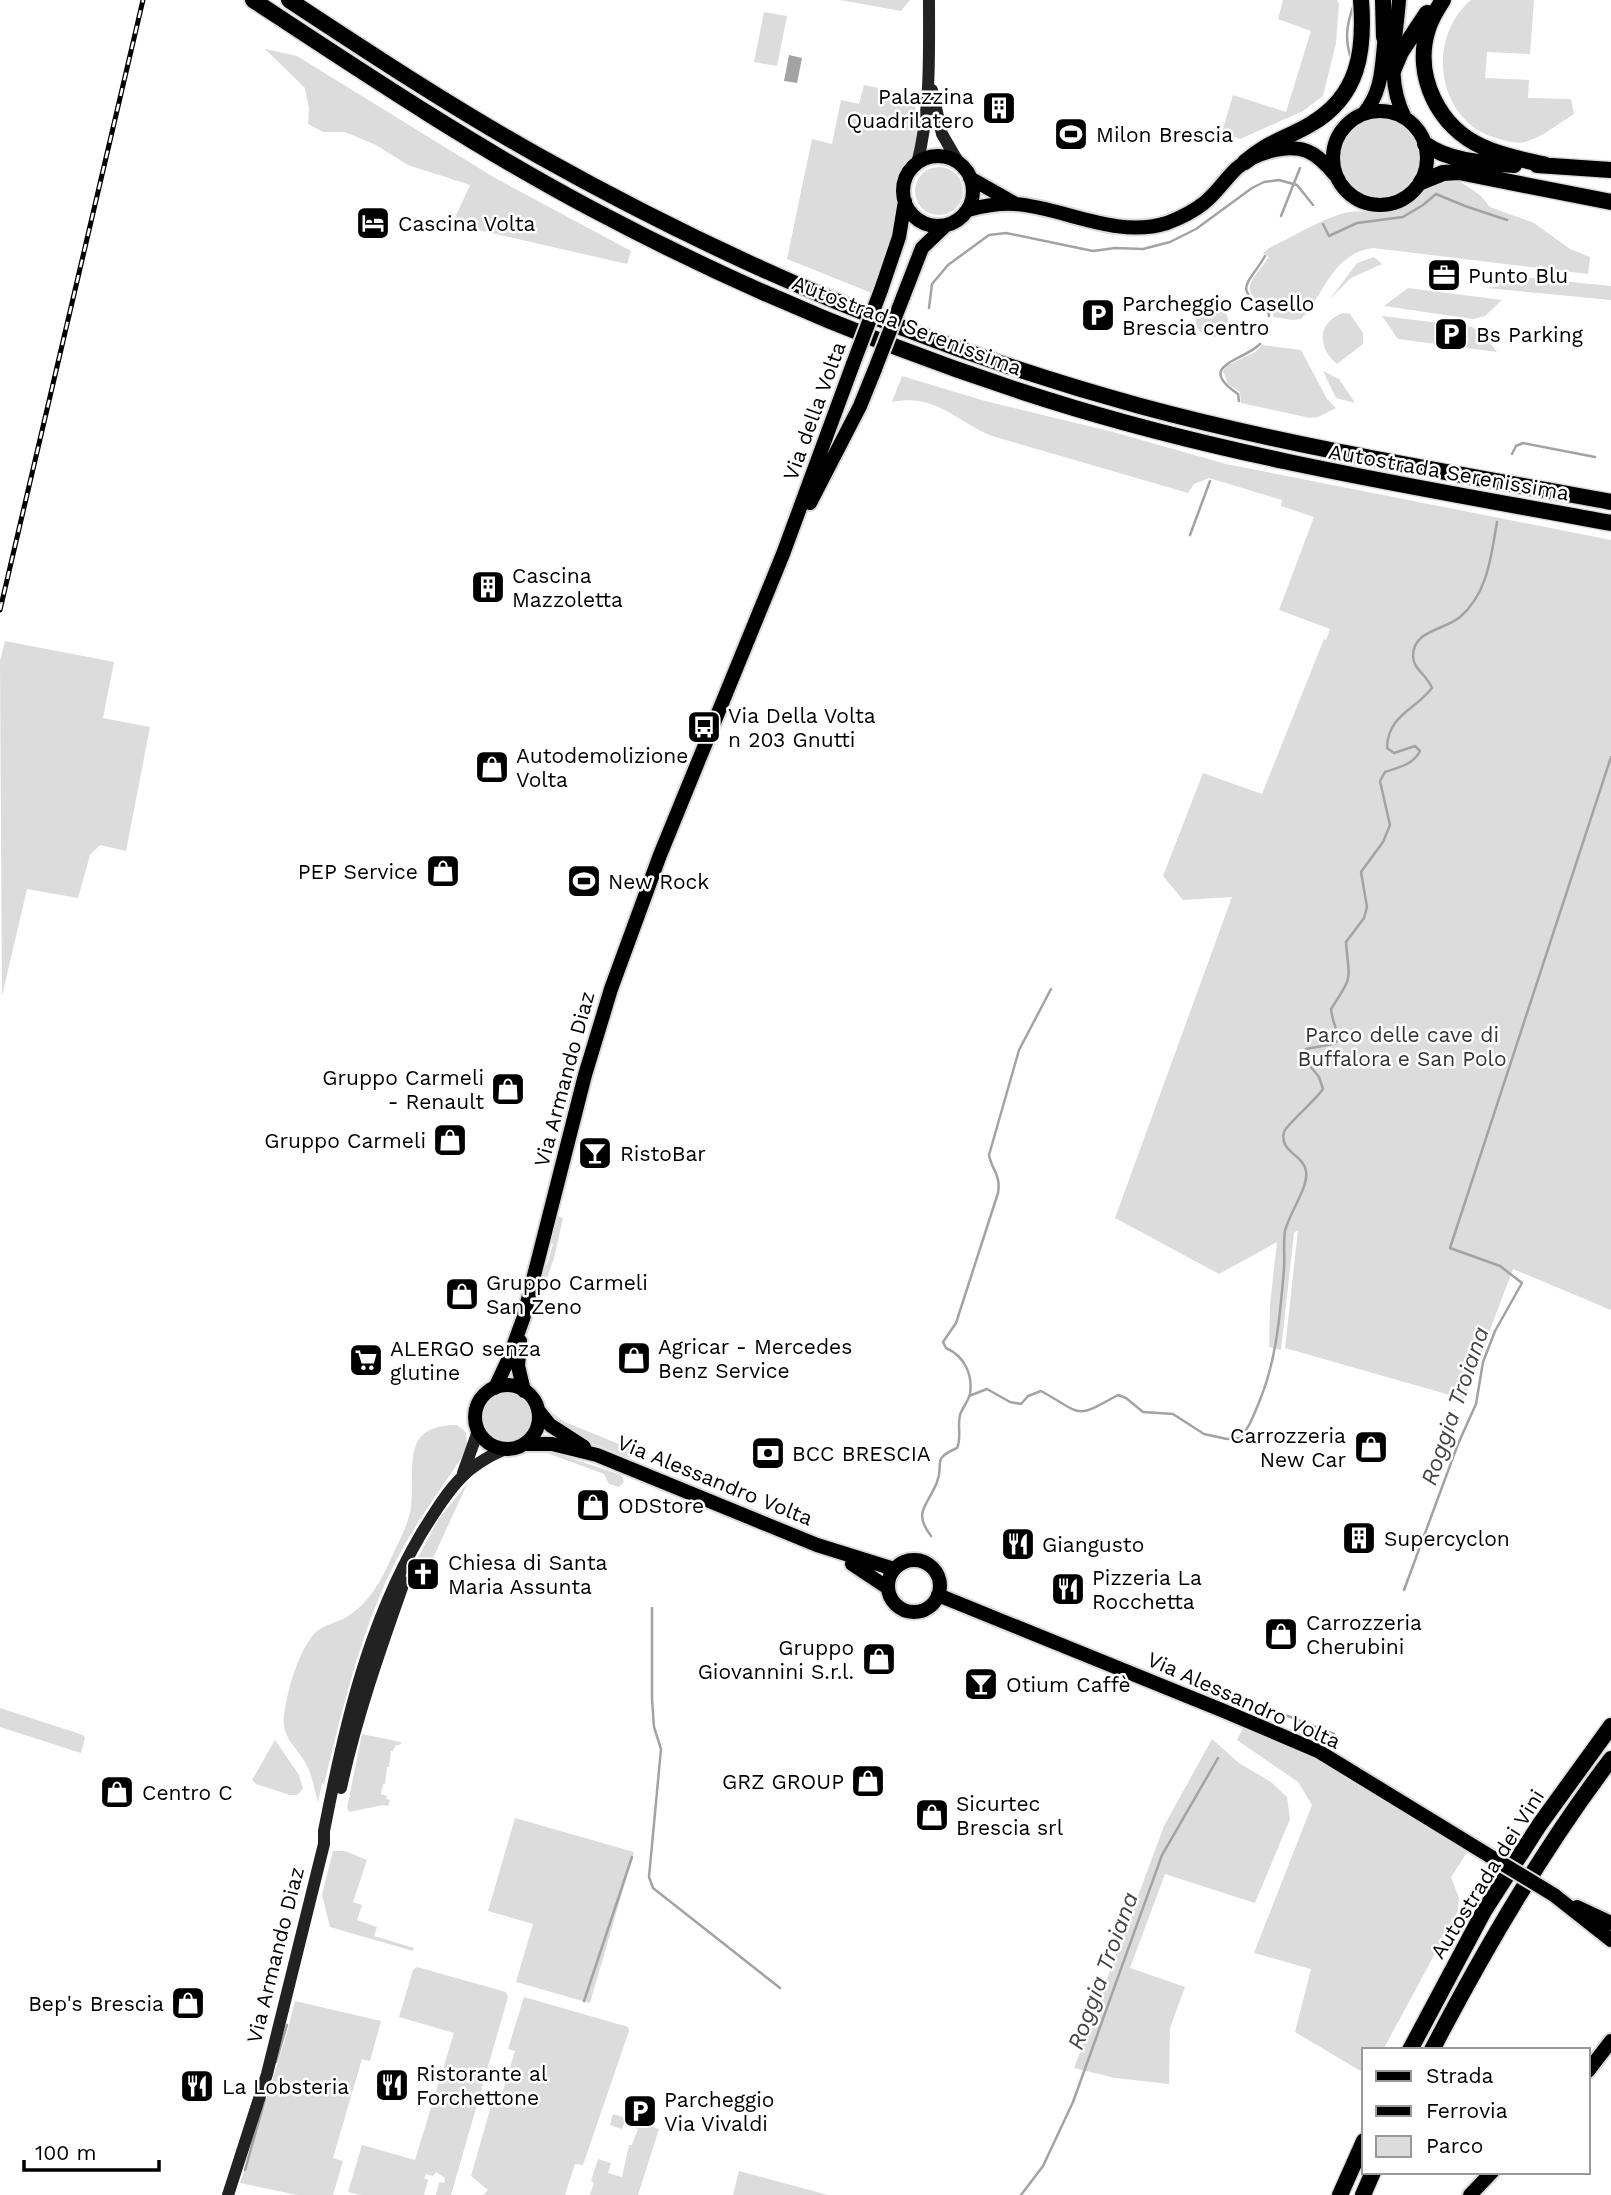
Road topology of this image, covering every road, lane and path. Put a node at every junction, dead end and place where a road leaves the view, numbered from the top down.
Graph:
1 (253, 0) edge
2 (289, 0) edge
3 (929, 0) edge
4 (1361, 0) edge
5 (1383, 0) edge
6 (1390, 0) edge
7 (1399, 0) edge
8 (1435, 0) edge
9 (1443, 0) edge
10 (1384, 37) junction
11 (1393, 71) junction
12 (929, 73) junction
13 (1364, 113) junction
14 (1405, 118) junction
15 (1340, 131) junction
16 (1425, 144) junction
17 (1305, 150) junction
18 (1245, 162) junction
19 (917, 164) junction
20 (960, 164) junction
21 (1546, 166) junction
22 (1611, 170) edge
23 (1335, 174) junction
24 (970, 178) junction
25 (1420, 182) junction
26 (905, 201) junction
27 (1611, 202) edge
28 (1015, 204) junction
29 (968, 210) junction
30 (945, 226) junction
31 (1611, 502) edge
32 (1611, 523) edge
33 (783, 554) junction
34 (660, 856) joint
35 (523, 1319) junction
36 (495, 1388) junction
37 (524, 1391) junction
38 (538, 1410) junction
39 (478, 1431) junction
40 (524, 1444) junction
41 (505, 1449) junction
42 (597, 1455) junction
43 (461, 1477) junction
44 (419, 1538) junction
45 (817, 1545) junction
46 (894, 1569) junction
47 (888, 1588) junction
48 (938, 1595) junction
49 (370, 1644) junction
50 (374, 1667) junction
51 (1611, 1726) edge
52 (1611, 1759) edge
53 (324, 1844) junction
54 (1554, 1895) junction
55 (1611, 1923) edge
56 (1611, 1940) edge
57 (1611, 2040) edge
58 (1411, 2048) edge
59 (1433, 2048) edge
60 (1611, 2058) edge
61 (1590, 2070) edge
62 (1590, 2072) edge
63 (1362, 2146) edge
64 (1372, 2174) edge
65 (1490, 2174) edge
66 (229, 2195) edge
67 (1340, 2195) edge
68 (1363, 2195) edge
69 (1469, 2195) edge

1 - 32 highway, Autostrada Serenissima
2 - 31 highway, Autostrada Serenissima
3 - 12 main road
4 - 18 highway
5 - 10 highway
6 - 10 main road
7 - 11 main road
8 - 11 highway
9 - 21 highway
10 - 13 main road
11 - 14 main road
12 - 19 main road
12 - 20 main road
13 - 14 main road
13 - 15 main road
14 - 16 main road
15 - 17 main road
15 - 23 main road
16 - 21 highway
16 - 25 main road
17 - 18 main road
17 - 23 main road
18 - 28 main road
19 - 20 main road
19 - 26 main road
20 - 24 main road
21 - 22 highway
23 - 25 main road
24 - 28 main road
24 - 29 main road
25 - 27 highway
26 - 30 main road
26 - 33 main road, Via della Volta, bridge
28 - 29 main road
29 - 30 main road
30 - 33 main road, Via della Volta, bridge
33 - 34 main road, Via della Volta
34 - 35 main road, Via Armando Diaz
35 - 36 main road, Via Armando Diaz
35 - 37 main road, Via Armando Diaz
36 - 37 main road
36 - 39 main road
37 - 38 main road
38 - 40 main road
38 - 42 main road, Via Alessandro Volta
39 - 41 main road
39 - 43 main road, Via Armando Diaz
40 - 41 main road
40 - 42 main road, Via Alessandro Volta
41 - 43 main road, Via Armando Diaz
42 - 45 main road, Via Alessandro Volta
43 - 44 main road, Via Armando Diaz
44 - 49 main road, Via Armando Diaz
44 - 50 main road, Via Armando Diaz
45 - 46 main road, Via Alessandro Volta
45 - 47 main road, Via Alessandro Volta
46 - 47 main road
46 - 48 main road, Via Alessandro Volta
47 - 48 main road, Via Alessandro Volta
48 - 54 main road, Via Alessandro Volta, bridge
49 - 50 main road, Via Armando Diaz
49 - 53 main road, Via Armando Diaz
50 - 53 main road, Via Armando Diaz
51 - 58 highway, Autostrada dei Vini
52 - 59 highway, Autostrada dei Vini
53 - 66 main road, Via Armando Diaz
54 - 55 main road, Via Alessandro Volta
54 - 56 main road, Via Alessandro Volta
57 - 61 main road
60 - 62 main road
63 - 67 highway
64 - 68 highway
65 - 69 main road

